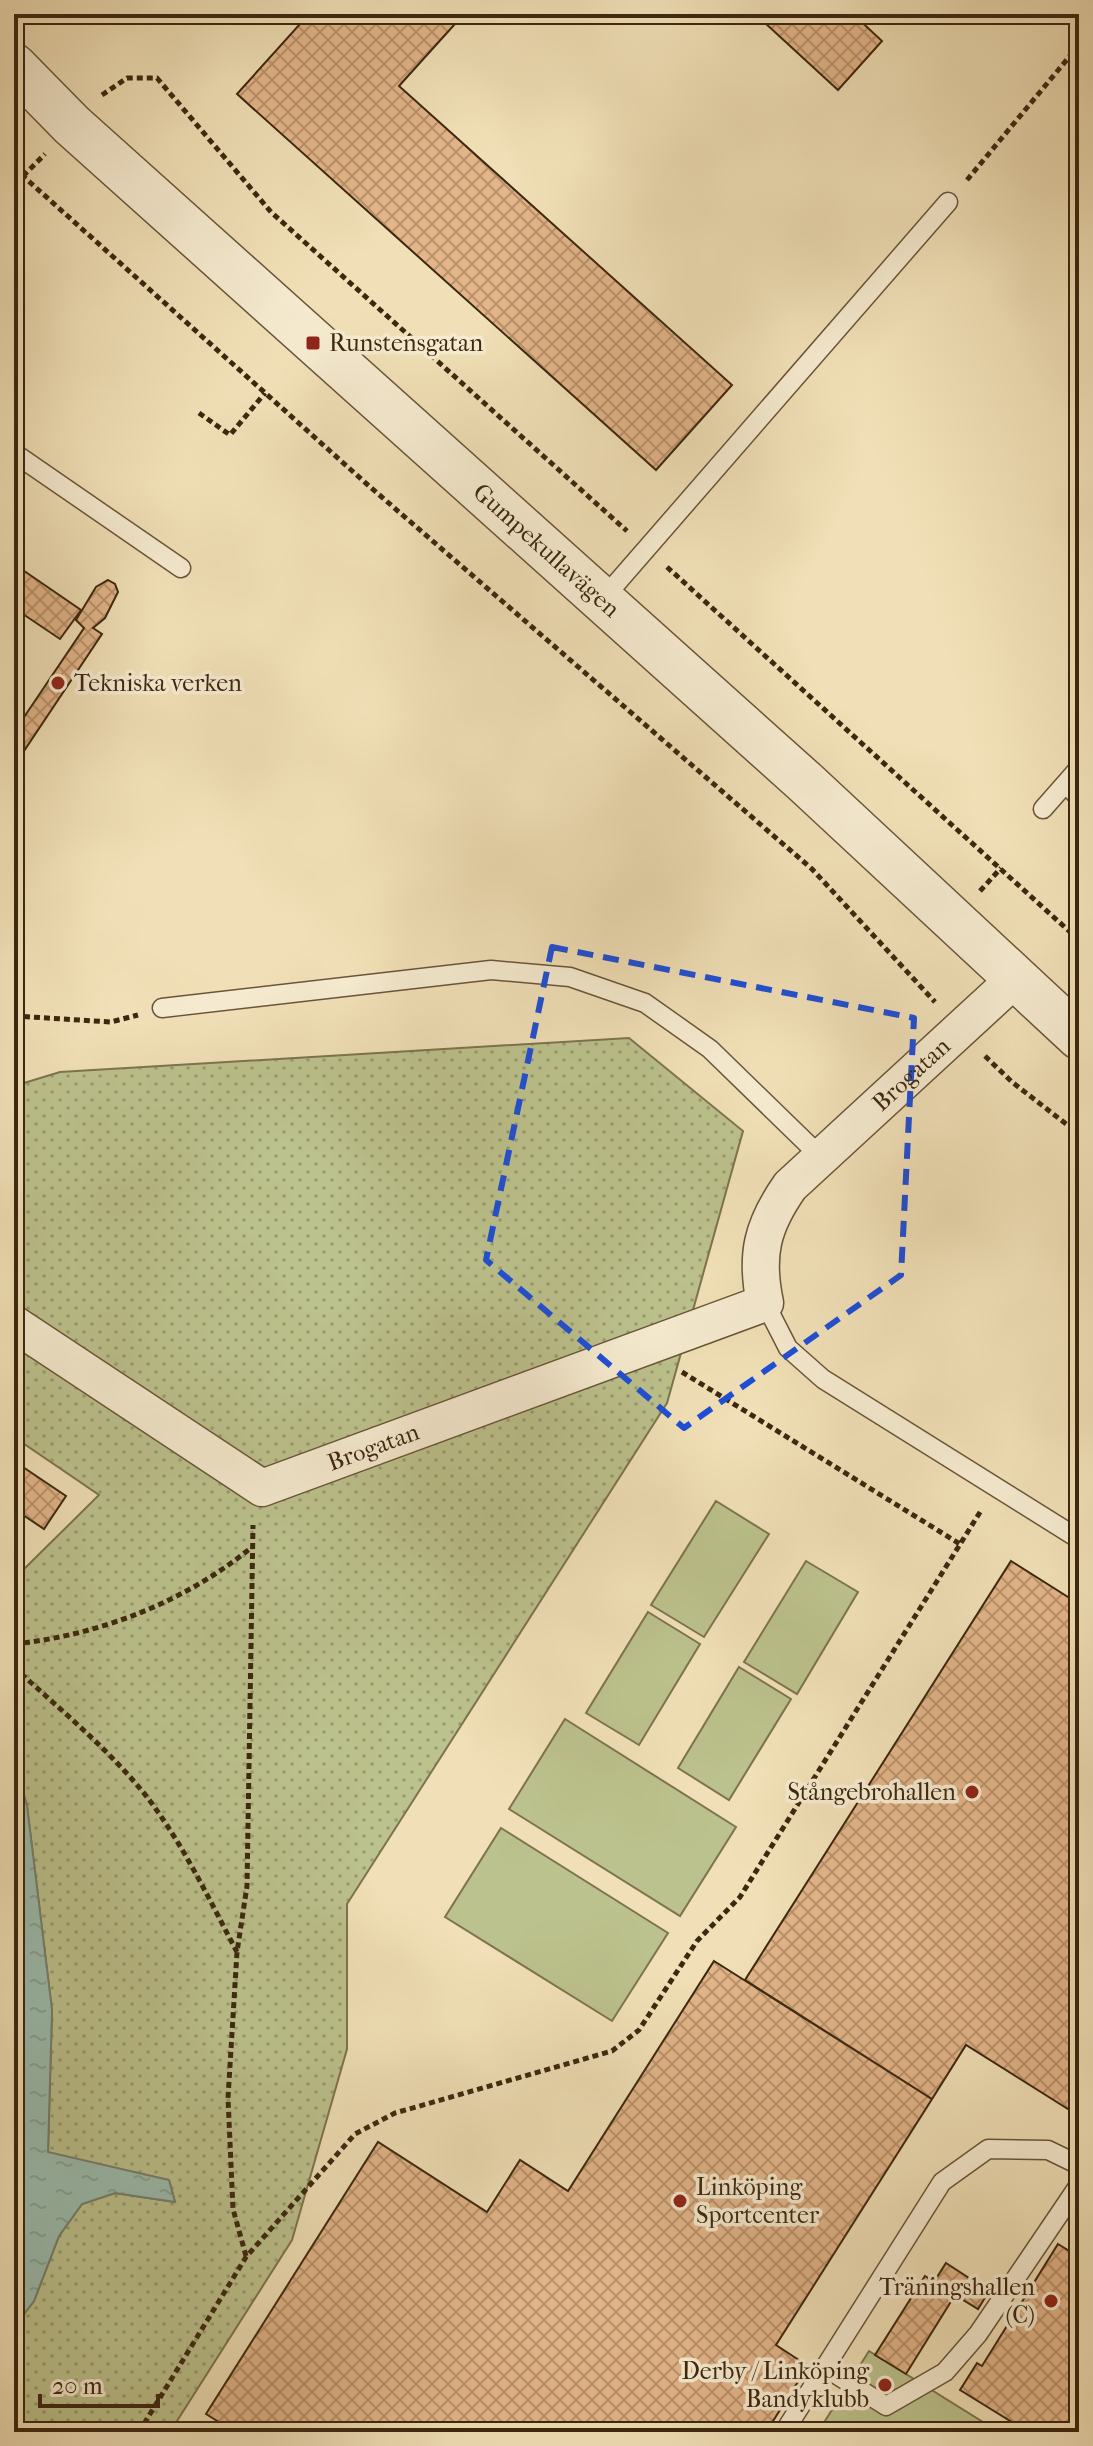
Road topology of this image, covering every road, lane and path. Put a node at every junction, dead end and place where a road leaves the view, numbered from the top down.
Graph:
1 (1079, 45) edge
2 (14, 66) edge
3 (72, 125) junction
4 (14, 168) edge
5 (23, 176) junction
6 (948, 202) joint
7 (265, 393) junction
8 (199, 413) dead end
9 (14, 453) edge
10 (648, 549) junction
11 (181, 568) dead end
12 (601, 601) junction
13 (1079, 768) edge
14 (1066, 783) junction
15 (1079, 798) edge
16 (1043, 809) dead end
17 (1079, 940) edge
18 (1017, 977) junction
19 (162, 1008) joint
20 (14, 1016) edge
21 (958, 1028) junction
22 (1079, 1037) edge
23 (1079, 1134) edge
24 (821, 1157) junction
25 (765, 1303) junction
26 (14, 1324) edge
27 (645, 1349) junction
28 (262, 1488) junction
29 (995, 1488) junction
30 (1079, 1539) edge
31 (960, 1544) junction
32 (253, 1546) junction
33 (14, 1644) edge
34 (14, 1667) edge
35 (237, 1952) junction
36 (1079, 2165) edge
37 (1079, 2185) edge
38 (246, 2257) junction
39 (826, 2368) junction
40 (139, 2432) edge
41 (784, 2432) edge

1 - 6 path
2 - 3 street, Gumpekullavägen
3 - 5 path
3 - 10 path
3 - 12 street, Gumpekullavägen
4 - 5 path
5 - 7 path
6 - 10 lane
7 - 8 path
7 - 21 path
9 - 11 lane
10 - 12 lane
10 - 17 path
12 - 18 street, Gumpekullavägen
13 - 14 lane
14 - 15 lane
14 - 16 lane
18 - 21 street, Brogatan
18 - 22 street, Gumpekullavägen
19 - 20 path
19 - 24 lane
21 - 23 path
21 - 24 street, Brogatan
24 - 25 street, Brogatan
25 - 27 street, Brogatan
25 - 29 lane, Brogatan
26 - 28 street
27 - 28 street, Brogatan
27 - 31 path
28 - 32 path
29 - 30 lane, Brogatan
29 - 31 path
31 - 38 path
32 - 33 path
32 - 35 path
34 - 35 path
35 - 38 path
36 - 39 lane
37 - 39 lane
38 - 40 path
39 - 41 lane

